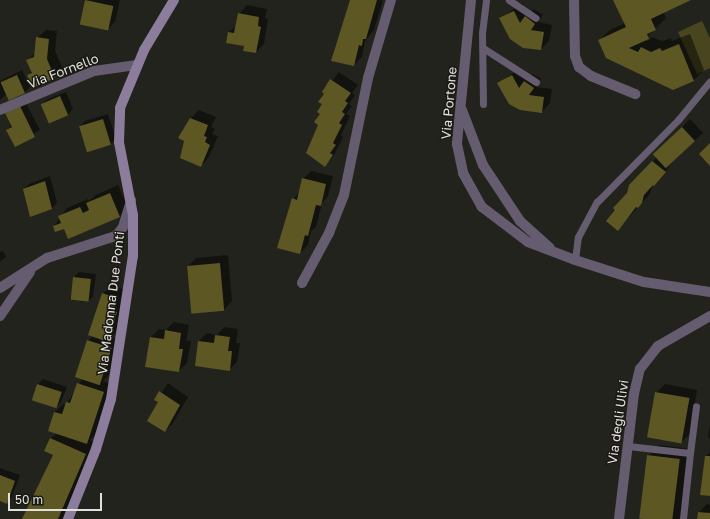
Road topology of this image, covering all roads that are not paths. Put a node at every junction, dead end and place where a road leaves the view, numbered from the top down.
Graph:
1 (174, 0) edge
2 (391, 0) edge
3 (471, 0) edge
4 (486, 0) edge
5 (509, 0) edge
6 (574, 0) edge
7 (536, 18) dead end
8 (482, 48) junction
9 (136, 65) junction
10 (536, 82) dead end
11 (710, 82) edge
12 (635, 94) dead end
13 (483, 104) dead end
14 (461, 106) junction
15 (0, 110) edge
16 (131, 200) junction
17 (554, 252) junction
18 (575, 260) junction
19 (40, 262) junction
20 (302, 283) dead end
21 (0, 288) edge
22 (710, 292) edge
23 (0, 316) edge
24 (710, 316) edge
25 (696, 406) dead end
26 (628, 446) junction
27 (690, 453) junction
28 (68, 519) edge
29 (619, 519) edge
30 (683, 519) edge

1 - 9 main road, Via Madonna Due Ponti
2 - 20 street
3 - 14 street, Via Portone
4 - 8 lane
5 - 7 lane
6 - 12 street
8 - 10 lane
8 - 13 lane
9 - 15 street, Via Fornello
9 - 16 main road, Via Madonna Due Ponti
11 - 18 lane
14 - 17 street
14 - 17 street, Via Portone
16 - 19 street
16 - 28 main road, Via Madonna Due Ponti
17 - 18 street, Via Portone
18 - 22 street, Via Portone
19 - 21 street
19 - 23 street
24 - 26 street, Via degli Ulivi
25 - 27 lane
26 - 27 lane
26 - 29 street, Via degli Ulivi
27 - 30 lane

